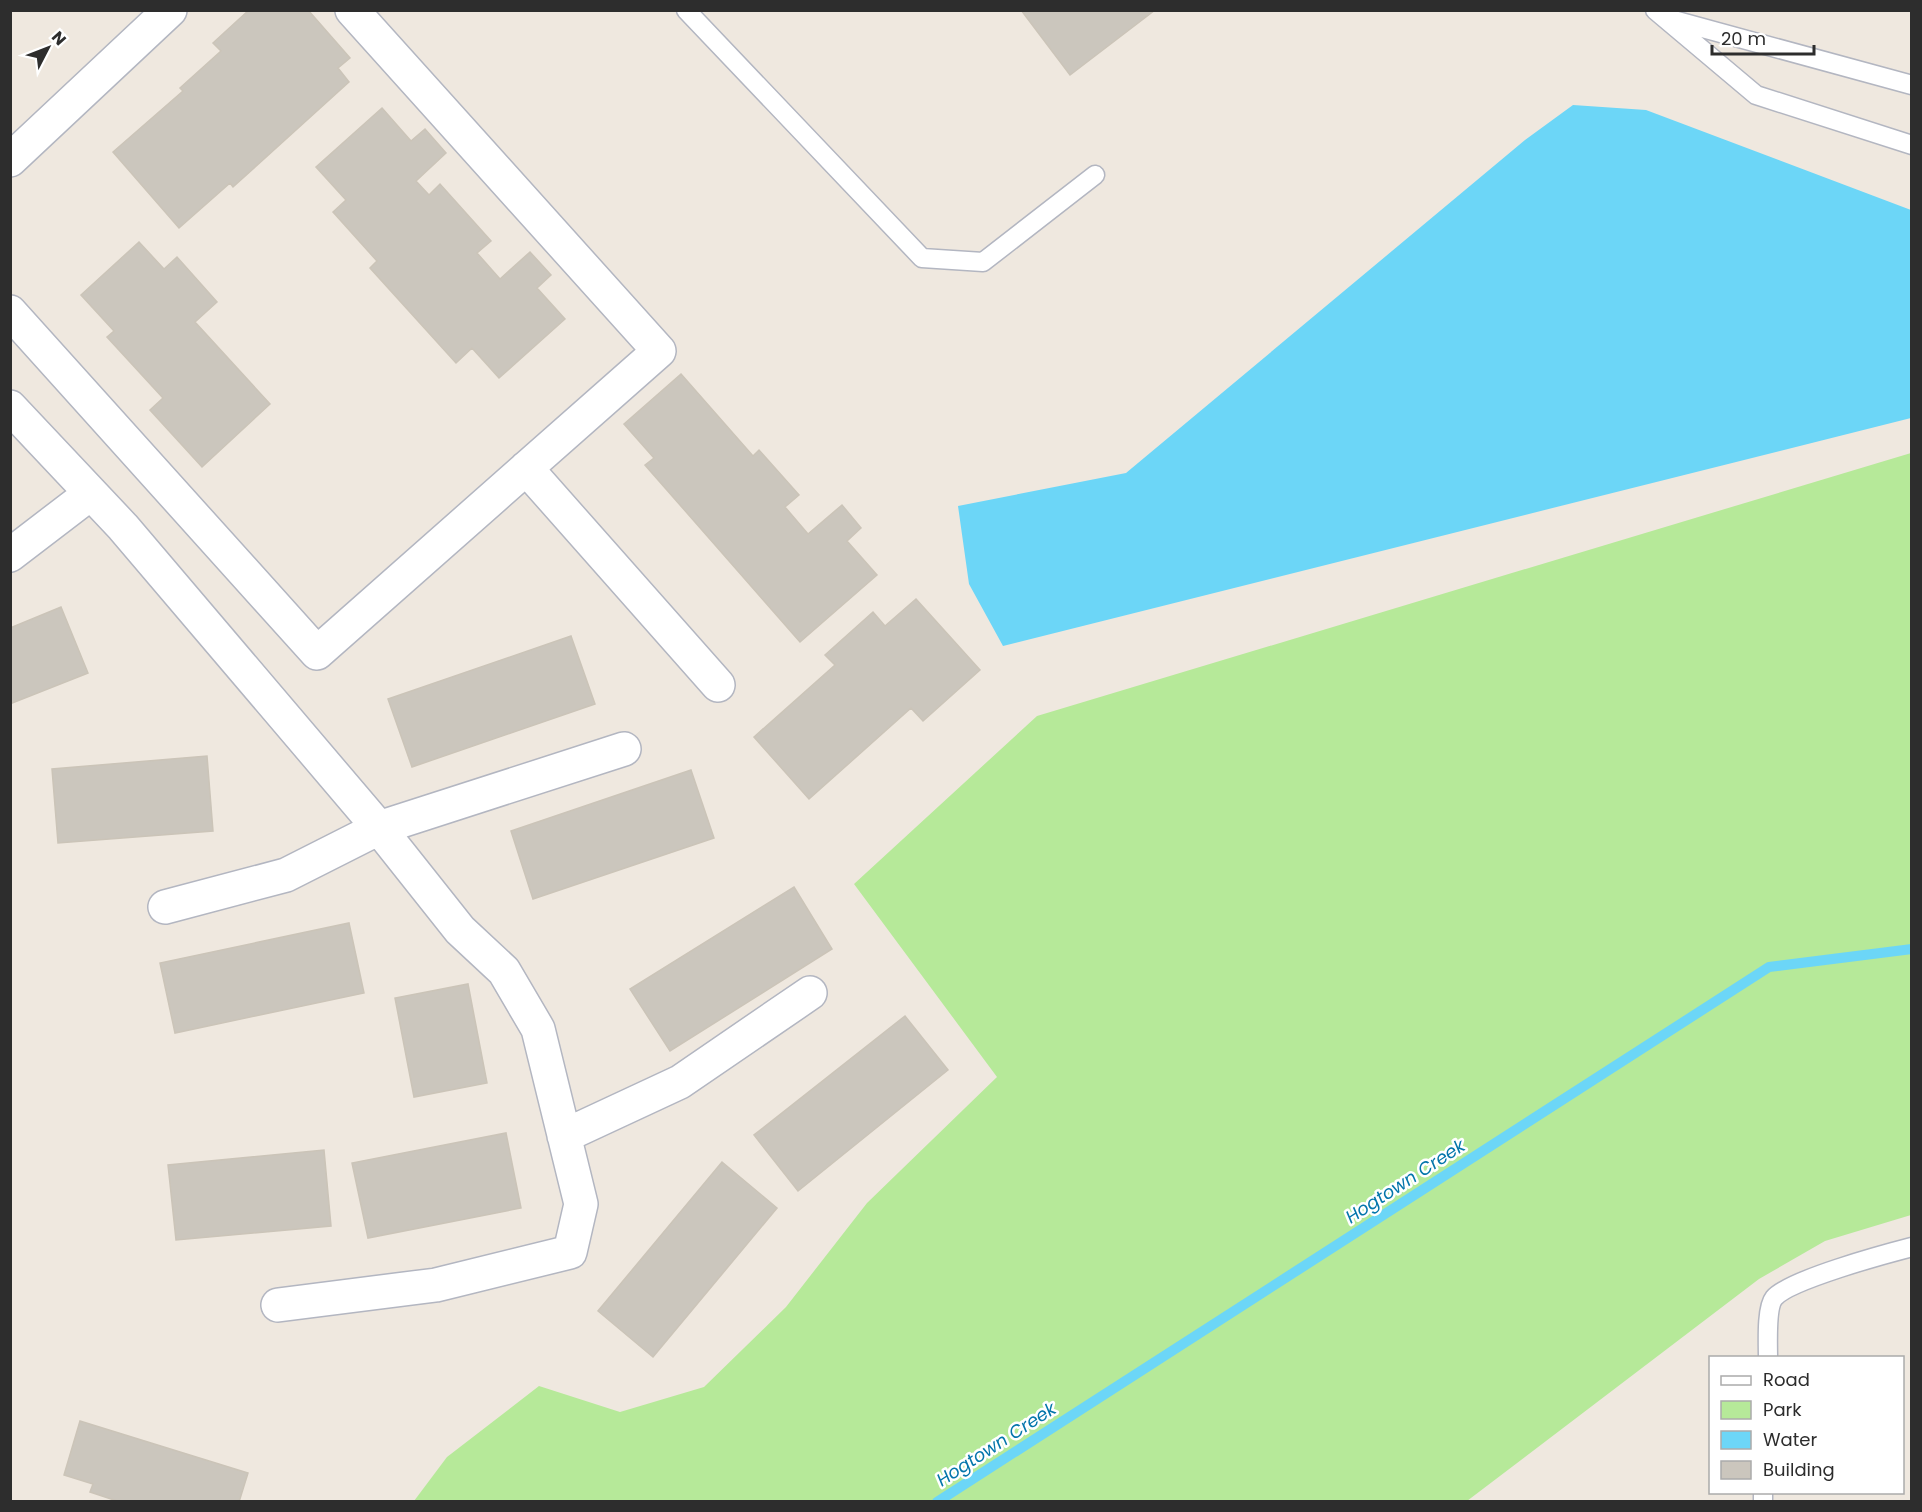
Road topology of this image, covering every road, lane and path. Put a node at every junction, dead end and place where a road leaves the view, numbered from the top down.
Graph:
1 (170, 10) edge
2 (352, 10) edge
3 (686, 10) edge
4 (1658, 14) edge
5 (1911, 85) edge
6 (1911, 145) edge
7 (10, 160) edge
8 (1095, 175) dead end
9 (10, 312) edge
10 (10, 406) edge
11 (526, 468) junction
12 (91, 493) junction
13 (10, 555) edge
14 (718, 685) dead end
15 (624, 749) dead end
16 (379, 828) junction
17 (165, 907) dead end
18 (810, 993) dead end
19 (564, 1136) junction
20 (1911, 1247) edge
21 (278, 1305) dead end
22 (1768, 1356) edge

1 - 7 street
2 - 11 street
3 - 8 lane
4 - 5 lane
4 - 6 lane
9 - 11 street
10 - 12 street
11 - 14 street
12 - 13 street
12 - 16 street
15 - 16 street
16 - 17 street
16 - 19 street
18 - 19 street
19 - 21 street
20 - 22 lane

